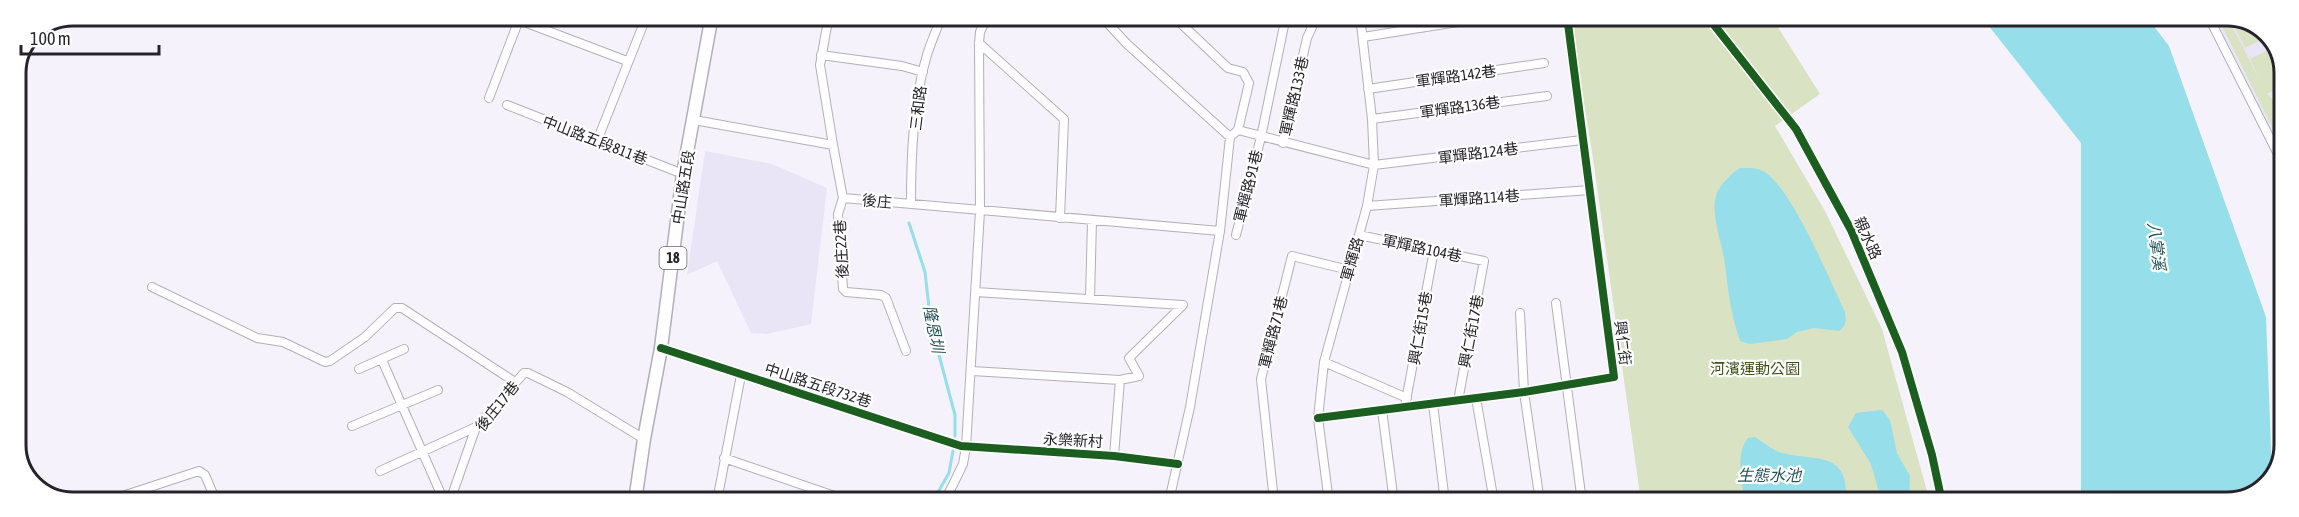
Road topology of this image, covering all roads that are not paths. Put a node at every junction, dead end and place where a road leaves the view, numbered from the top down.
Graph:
1 (517, 26) edge
2 (539, 26) edge
3 (642, 26) edge
4 (710, 26) edge
5 (827, 26) edge
6 (938, 26) edge
7 (983, 26) edge
8 (1110, 26) edge
9 (1184, 26) edge
10 (1284, 26) edge
11 (1312, 26) edge
12 (1361, 26) edge
13 (1432, 26) edge
14 (1568, 26) edge
15 (1715, 26) edge
16 (2213, 26) edge
17 (1363, 37) junction
18 (979, 43) junction
19 (821, 55) junction
20 (627, 62) junction
21 (1544, 63) dead end
22 (923, 72) junction
23 (1368, 89) junction
24 (1547, 96) dead end
25 (489, 98) dead end
26 (507, 105) dead end
27 (1372, 119) junction
28 (694, 120) junction
29 (1238, 130) junction
30 (1230, 137) junction
31 (1261, 137) junction
32 (1582, 140) junction
33 (597, 141) junction
34 (1283, 143) junction
35 (833, 145) junction
36 (2273, 145) edge
37 (1374, 165) junction
38 (683, 174) junction
39 (1590, 190) junction
40 (843, 198) junction
41 (911, 204) junction
42 (1367, 206) junction
43 (980, 211) junction
44 (1060, 218) junction
45 (1092, 220) junction
46 (1220, 231) junction
47 (1236, 235) dead end
48 (1359, 235) junction
49 (1434, 250) junction
50 (1484, 261) joint
51 (1349, 270) junction
52 (152, 287) dead end
53 (976, 292) junction
54 (1090, 299) junction
55 (1556, 303) dead end
56 (1520, 313) dead end
57 (661, 348) junction
58 (404, 349) dead end
59 (906, 351) dead end
60 (382, 360) junction
61 (1324, 362) junction
62 (359, 369) dead end
63 (972, 371) junction
64 (741, 375) junction
65 (1120, 380) junction
66 (515, 382) junction
67 (1566, 386) junction
68 (438, 390) dead end
69 (1524, 392) junction
70 (1476, 398) junction
71 (1458, 400) junction
72 (1406, 402) junction
73 (1433, 404) junction
74 (402, 405) junction
75 (1382, 410) junction
76 (1318, 418) junction
77 (352, 426) dead end
78 (476, 428) junction
79 (644, 439) junction
80 (966, 447) junction
81 (422, 453) junction
82 (1114, 456) junction
83 (724, 458) junction
84 (1178, 464) junction
85 (380, 471) dead end
86 (135, 492) edge
87 (212, 492) edge
88 (440, 492) edge
89 (448, 492) edge
90 (636, 492) edge
91 (718, 492) edge
92 (823, 492) edge
93 (949, 492) edge
94 (1171, 492) edge
95 (1273, 492) edge
96 (1328, 492) edge
97 (1393, 492) edge
98 (1444, 492) edge
99 (1492, 492) edge
100 (1539, 492) edge
101 (1581, 492) edge
102 (1940, 492) edge

1 - 25 street
2 - 20 street
3 - 20 street
4 - 28 main road, 中山路五段 / 18
5 - 19 street, 後庄22巷
6 - 22 street, 三和路
7 - 18 street
8 - 30 street
9 - 29 street
10 - 31 street, 軍輝路91巷
11 - 34 street, 軍輝路133巷
12 - 17 street, 軍輝路
13 - 17 street
14 - 32 street, 興仁街
15 - 102 street, 親水路
16 - 36 street
17 - 23 street, 軍輝路
18 - 43 street
18 - 44 street
19 - 22 street
19 - 35 street, 後庄22巷
20 - 33 street
21 - 23 street, 軍輝路142巷
22 - 41 street, 三和路
23 - 27 street, 軍輝路
24 - 27 street, 軍輝路136巷
26 - 33 street, 中山路五段811巷
27 - 37 street, 軍輝路
28 - 35 street
28 - 38 main road, 中山路五段 / 18
29 - 30 street
29 - 31 street, 軍輝路91巷
30 - 46 street
31 - 34 street, 軍輝路91巷
31 - 47 street, 軍輝路91巷
32 - 37 street, 軍輝路124巷
32 - 39 street, 興仁街
33 - 38 street, 中山路五段811巷
34 - 37 street, 軍輝路91巷
35 - 40 street, 後庄22巷
37 - 42 street, 軍輝路
38 - 57 main road, 中山路五段 / 18
39 - 42 street, 軍輝路114巷
39 - 67 street, 興仁街
40 - 41 street, 後庄
40 - 59 street, 後庄22巷
41 - 43 street
42 - 48 street, 軍輝路
43 - 44 street
43 - 53 street
44 - 45 street
45 - 46 street
45 - 54 street
46 - 84 street
48 - 49 street, 軍輝路104巷
48 - 51 street, 軍輝路
49 - 50 street, 軍輝路104巷
49 - 72 street, 興仁街15巷
50 - 71 street, 興仁街17巷
51 - 61 street, 軍輝路
51 - 95 street, 軍輝路71巷
52 - 66 street
53 - 54 street
53 - 63 street
54 - 65 street
55 - 67 street
56 - 69 street
57 - 64 street, 中山路五段732巷
57 - 79 main road, 中山路五段 / 18
58 - 60 street
60 - 62 street
60 - 74 street
61 - 72 street
61 - 76 street, 軍輝路
63 - 65 street
63 - 80 street
64 - 80 street, 中山路五段732巷
64 - 83 street
65 - 82 street, 永樂新村
66 - 78 street, 後庄17巷
66 - 79 street, 後庄17巷
67 - 69 street, 興仁街
67 - 101 street
68 - 74 street
69 - 70 street, 興仁街
69 - 100 street
70 - 71 street, 興仁街
70 - 99 street
71 - 73 street, 興仁街
72 - 73 street, 興仁街
72 - 75 street, 興仁街
73 - 98 street
74 - 77 street
74 - 81 street
75 - 76 street, 興仁街
75 - 97 street
76 - 96 street, 軍輝路
78 - 81 street
78 - 89 street, 後庄17巷
79 - 90 main road, 中山路五段 / 18
80 - 82 street, 永樂新村
80 - 93 street
81 - 85 street
81 - 88 street
82 - 84 street, 永樂新村
83 - 91 street
83 - 92 street
84 - 94 street
86 - 87 street

